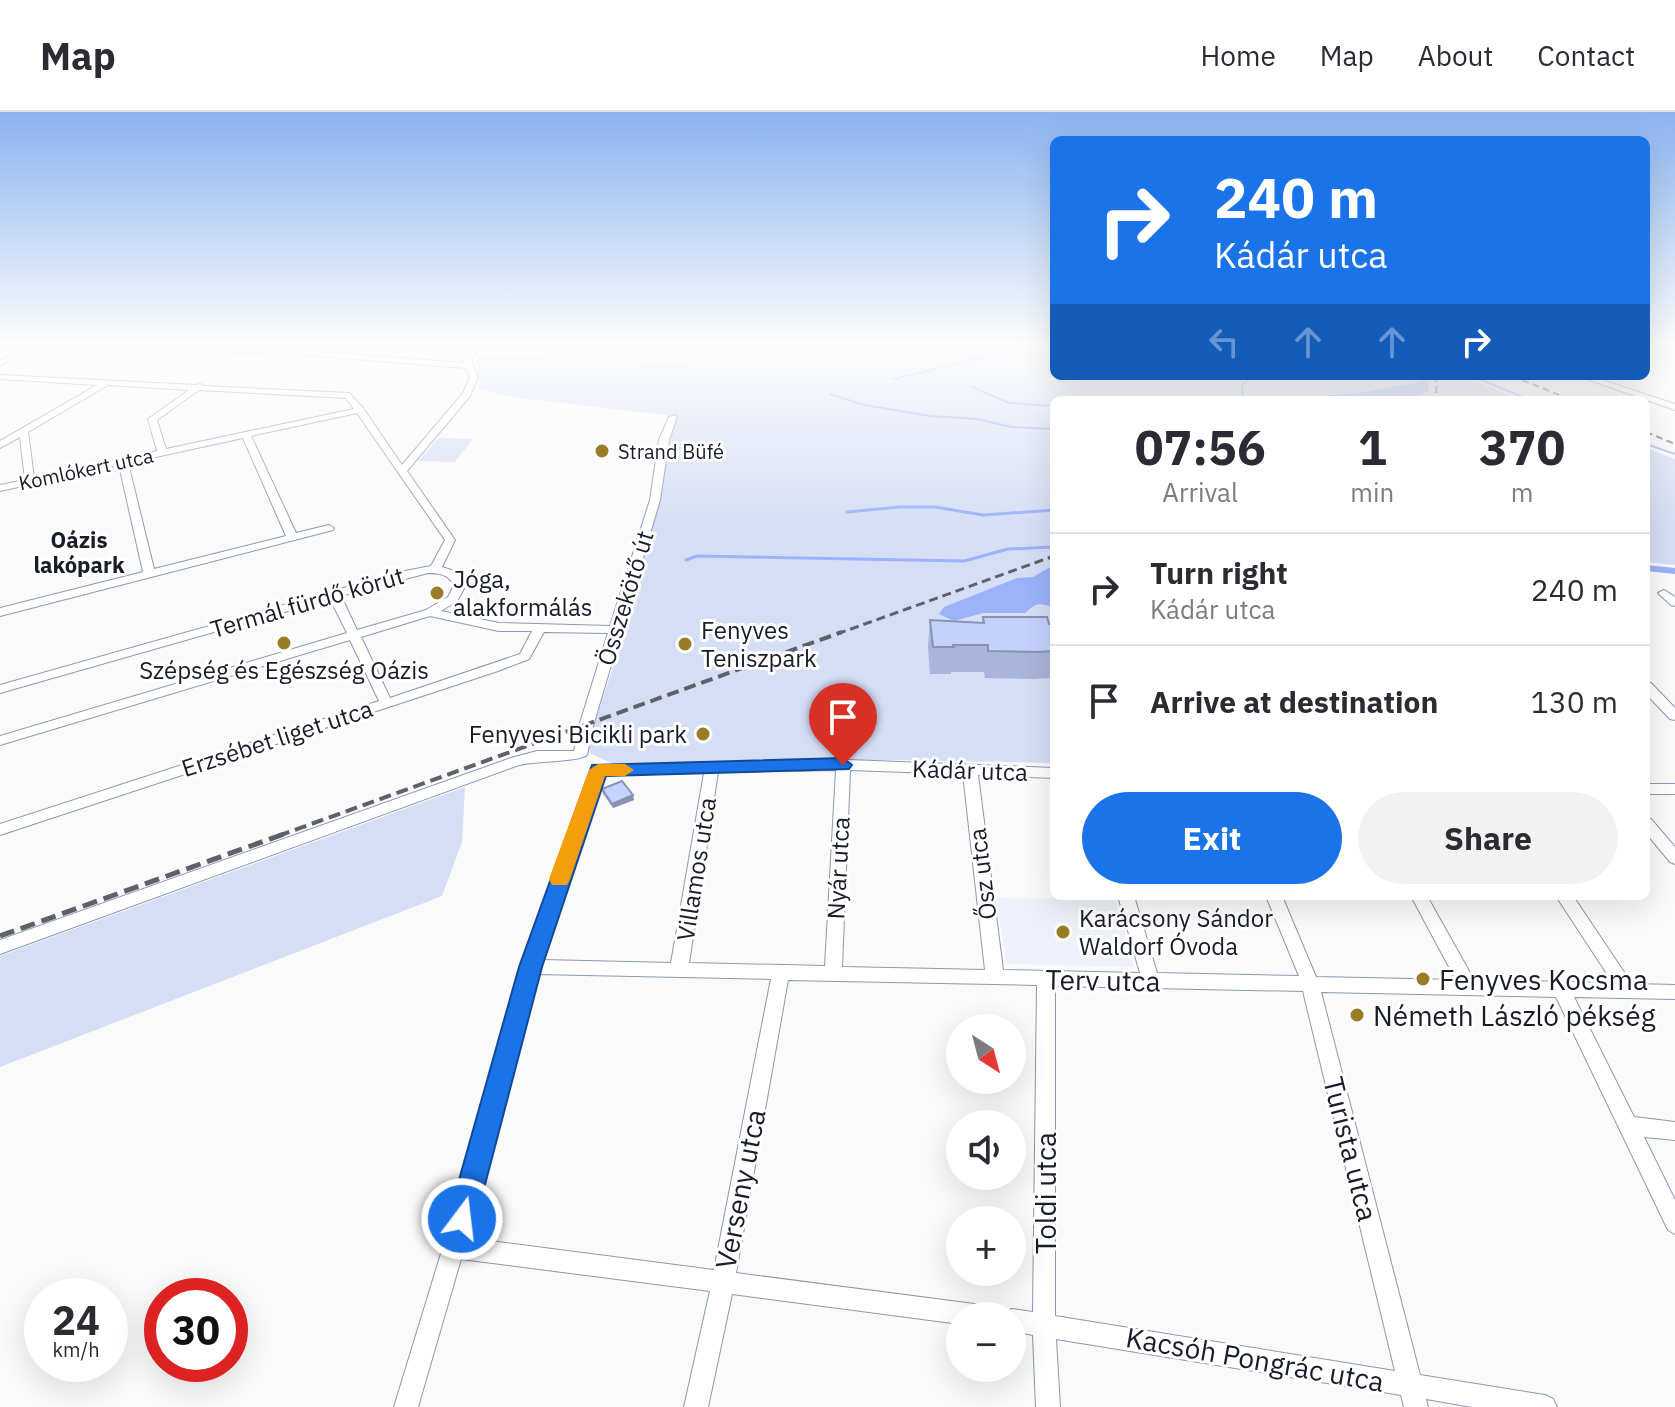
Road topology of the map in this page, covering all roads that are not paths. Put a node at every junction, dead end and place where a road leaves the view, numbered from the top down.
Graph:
1 (67, 406) edge
2 (170, 406) edge
3 (358, 406) edge
4 (457, 406) edge
5 (360, 410) junction
6 (673, 417) dead end
7 (24, 432) junction
8 (246, 435) junction
9 (0, 445) edge
10 (162, 453) junction
11 (123, 461) junction
12 (402, 471) junction
13 (30, 482) junction
14 (0, 488) edge
15 (329, 528) dead end
16 (292, 537) junction
17 (435, 570) junction
18 (149, 573) junction
19 (1664, 593) dead end
20 (334, 594) junction
21 (1675, 603) edge
22 (0, 612) edge
23 (430, 612) junction
24 (539, 629) junction
25 (615, 630) junction
26 (354, 634) junction
27 (0, 689) edge
28 (1650, 690) edge
29 (386, 702) junction
30 (1675, 716) edge
31 (0, 741) edge
32 (580, 755) junction
33 (843, 765) junction
34 (712, 768) junction
35 (598, 770) junction
36 (970, 770) junction
37 (1050, 773) edge
38 (1650, 789) edge
39 (1675, 789) edge
40 (1650, 828) edge
41 (0, 830) edge
42 (1675, 858) edge
43 (1127, 900) edge
44 (1276, 900) edge
45 (1421, 900) edge
46 (1567, 900) edge
47 (0, 947) edge
48 (531, 967) junction
49 (679, 969) junction
50 (781, 971) junction
51 (833, 972) junction
52 (995, 977) junction
53 (1046, 978) junction
54 (1151, 981) junction
55 (1310, 983) junction
56 (1469, 988) junction
57 (1562, 990) junction
58 (1627, 990) junction
59 (1675, 992) edge
60 (1629, 1126) junction
61 (1675, 1131) edge
62 (1675, 1223) edge
63 (454, 1247) junction
64 (723, 1283) junction
65 (946, 1311) edge
66 (1026, 1322) edge
67 (1044, 1324) junction
68 (1413, 1396) edge
69 (406, 1407) edge
70 (696, 1407) edge
71 (1048, 1407) edge
72 (1545, 1407) edge

1 - 7 street
2 - 10 street
3 - 5 street
4 - 12 street
5 - 8 street, Komlókert utca
5 - 12 street
6 - 25 street, Összekötő út
7 - 9 street
7 - 13 street
8 - 10 street, Komlókert utca
8 - 16 street
10 - 11 street, Komlókert utca
11 - 13 street, Komlókert utca
11 - 18 street
12 - 17 street
13 - 14 street, Komlókert utca
15 - 16 street
16 - 18 street
17 - 20 street, Termál fürdő körút
17 - 23 street, Termál fürdő körút
18 - 22 street
19 - 21 street
20 - 26 street
20 - 27 street, Termál fürdő körút
23 - 24 street
23 - 26 street, Termál fürdő körút
24 - 25 street
24 - 29 street, Erzsébet liget utca
25 - 32 street, Összekötő út
26 - 29 street
26 - 31 street, Termál fürdő körút
28 - 30 street
29 - 41 street, Erzsébet liget utca
32 - 35 street
32 - 47 street
33 - 34 street, Kádár utca
33 - 36 street, Kádár utca
33 - 51 street, Nyár utca
34 - 35 street, Kádár utca
34 - 49 street, Villamos utca
35 - 48 street
36 - 37 street, Kádár utca
36 - 52 street, Ősz utca
38 - 39 street
40 - 42 street
43 - 54 street
44 - 55 street, Turista utca
45 - 56 street
46 - 58 street
48 - 49 street, Terv utca
48 - 63 street
49 - 50 street, Terv utca
50 - 51 street, Terv utca
50 - 64 street, Verseny utca
51 - 52 street, Terv utca
52 - 53 street, Terv utca
53 - 54 street, Terv utca
53 - 67 street, Toldi utca
54 - 55 street, Terv utca
55 - 56 street, Terv utca
55 - 68 street, Turista utca
56 - 57 street, Terv utca
57 - 58 street, Terv utca
57 - 60 street
58 - 59 street, Terv utca
60 - 61 street
60 - 62 street
63 - 64 street
63 - 69 street
64 - 65 street
64 - 70 street, Verseny utca
66 - 67 street, Kacsóh Pongrác utca
67 - 68 street, Kacsóh Pongrác utca
67 - 71 street, Toldi utca
68 - 72 street, Kacsóh Pongrác utca

